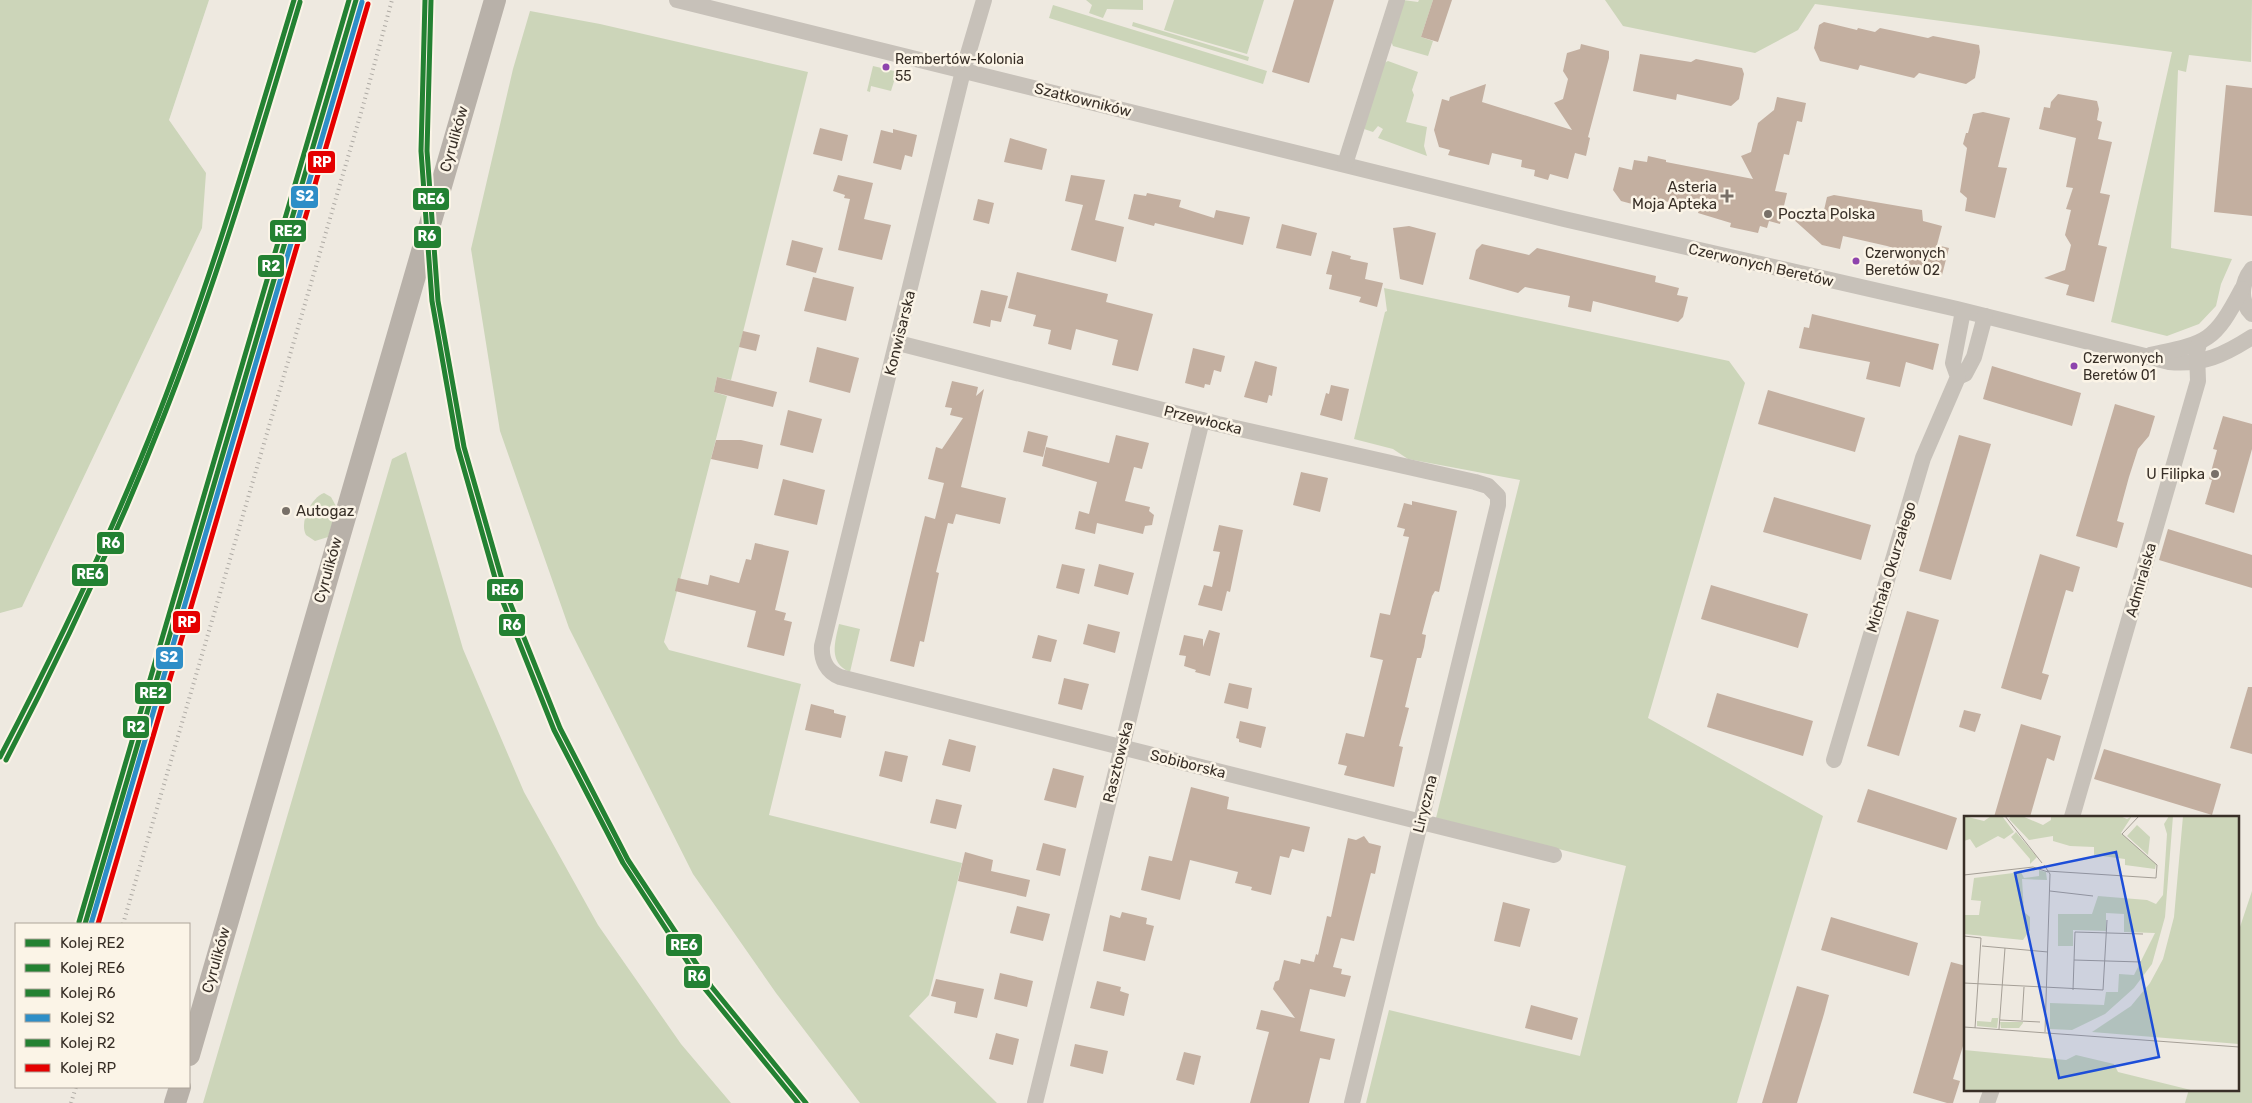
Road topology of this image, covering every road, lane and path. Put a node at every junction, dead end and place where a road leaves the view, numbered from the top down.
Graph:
1 (495, 0) edge
2 (676, 0) edge
3 (984, 0) edge
4 (1397, 0) edge
5 (963, 70) junction
6 (1345, 164) junction
7 (1373, 172) joint
8 (2252, 270) edge
9 (2242, 289) junction
10 (1964, 311) junction
11 (2252, 314) edge
12 (1985, 316) junction
13 (2252, 337) edge
14 (2199, 342) junction
15 (898, 343) junction
16 (2148, 355) junction
17 (2197, 362) junction
18 (1958, 377) junction
19 (1202, 420) junction
20 (1498, 505) joint
21 (825, 666) joint
22 (1122, 747) junction
23 (1834, 760) dead end
24 (2072, 816) edge
25 (1420, 823) junction
26 (1554, 855) dead end
27 (190, 1052) edge
28 (180, 1088) edge
29 (1992, 1090) edge
30 (175, 1103) edge
31 (1034, 1103) edge
32 (1352, 1103) edge
33 (1988, 1103) edge

1 - 27 main road, Cyrulików
2 - 5 street, Szatkowników
3 - 5 street, Konwisarska
4 - 6 street
5 - 6 street, Szatkowników
5 - 15 street, Konwisarska
6 - 7 street, Szatkowników
7 - 10 street, Czerwonych Beretów
8 - 9 street, Czerwonych Beretów
9 - 11 street
9 - 14 street, Czerwonych Beretów
10 - 12 street, Czerwonych Beretów
10 - 18 street
12 - 16 street, Czerwonych Beretów
12 - 18 street, Michała Okurzałego
13 - 17 street, Czerwonych Beretów
14 - 16 street, Czerwonych Beretów
14 - 17 street, Admiralska
15 - 19 street, Przewłocka
15 - 21 street, Konwisarska
16 - 17 street, Czerwonych Beretów
17 - 24 street, Admiralska
18 - 23 street, Michała Okurzałego
19 - 20 street, Przewłocka
19 - 22 street, Rasztowska
20 - 25 street, Liryczna
21 - 22 street, Sobiborska
22 - 25 street, Sobiborska
22 - 31 street, Rasztowska
25 - 26 street, Sobiborska
25 - 32 street, Liryczna
28 - 30 main road
29 - 33 street

